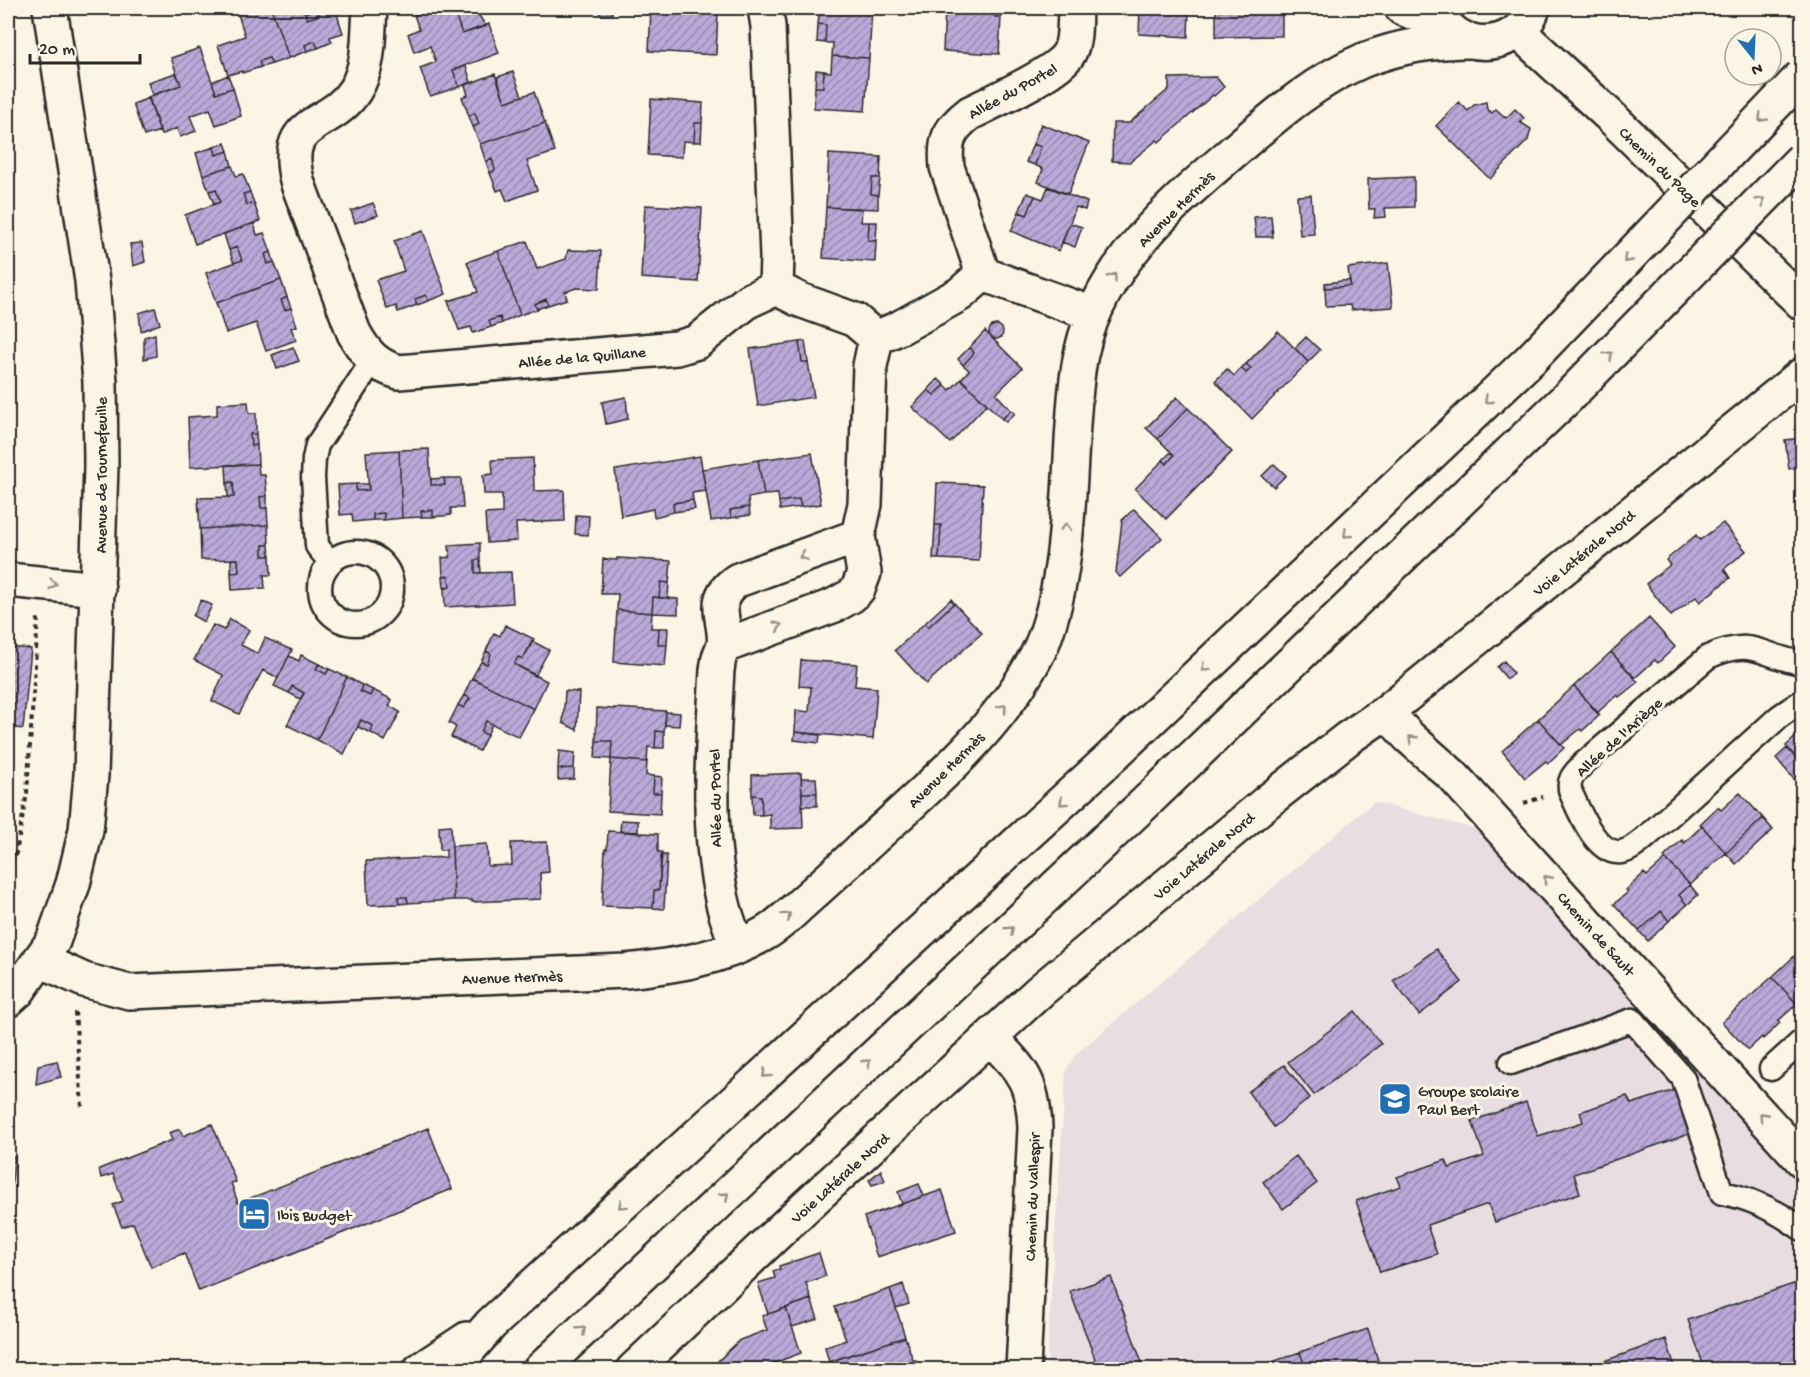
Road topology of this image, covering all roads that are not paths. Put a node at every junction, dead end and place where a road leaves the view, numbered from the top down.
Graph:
1 (50, 8) edge
2 (370, 8) edge
3 (765, 8) edge
4 (1075, 8) edge
5 (1402, 8) edge
6 (1442, 15) edge
7 (1525, 19) edge
8 (1472, 41) junction
9 (1803, 76) edge
10 (1803, 159) edge
11 (983, 274) junction
12 (776, 288) junction
13 (1803, 303) edge
14 (1093, 314) junction
15 (876, 338) junction
16 (373, 360) junction
17 (1803, 375) edge
18 (858, 536) junction
19 (330, 562) dead end
20 (8, 580) edge
21 (98, 589) junction
22 (724, 646) junction
23 (1803, 663) edge
24 (1803, 701) edge
25 (1386, 712) junction
26 (738, 947) junction
27 (46, 950) junction
28 (8, 1000) edge
29 (991, 1038) junction
30 (1803, 1041) edge
31 (1511, 1063) dead end
32 (1771, 1069) dead end
33 (1803, 1160) edge
34 (1803, 1228) edge
35 (491, 1324) junction
36 (420, 1370) edge
37 (451, 1370) edge
38 (540, 1370) edge
39 (633, 1370) edge
40 (1023, 1370) edge

1 - 21 main road, Avenue de Tournefeuille
2 - 16 main road
3 - 12 main road
4 - 11 main road, Allée du Portel
5 - 6 main road
6 - 8 main road
7 - 8 main road, Avenue Hermès
7 - 13 main road, Chemin du Page
14 -> 8 main road, Avenue Hermès
9 -> 35 main road, bridge
38 -> 10 main road, bridge
11 - 14 main road
11 - 15 main road
12 - 15 main road
12 - 16 main road, Allée de la Quillane
26 -> 14 main road, Avenue Hermès
15 - 18 main road
16 - 19 lane
17 - 25 main road, Voie Latérale Nord
18 -> 22 main road, Allée du Portel
22 -> 18 main road
20 -> 21 main road
21 - 27 main road, Avenue de Tournefeuille
22 - 26 main road, Allée du Portel
23 - 24 lane, Allée de l'Ariège
25 - 29 main road, Voie Latérale Nord
33 -> 25 main road, Chemin de Sault
26 - 27 main road, Avenue Hermès
27 - 28 main road, Avenue de Tournefeuille
29 - 39 main road, Voie Latérale Nord
29 - 40 main road, Chemin du Vallespir
30 - 32 lane
31 - 34 lane
35 - 36 main road
35 - 37 main road

